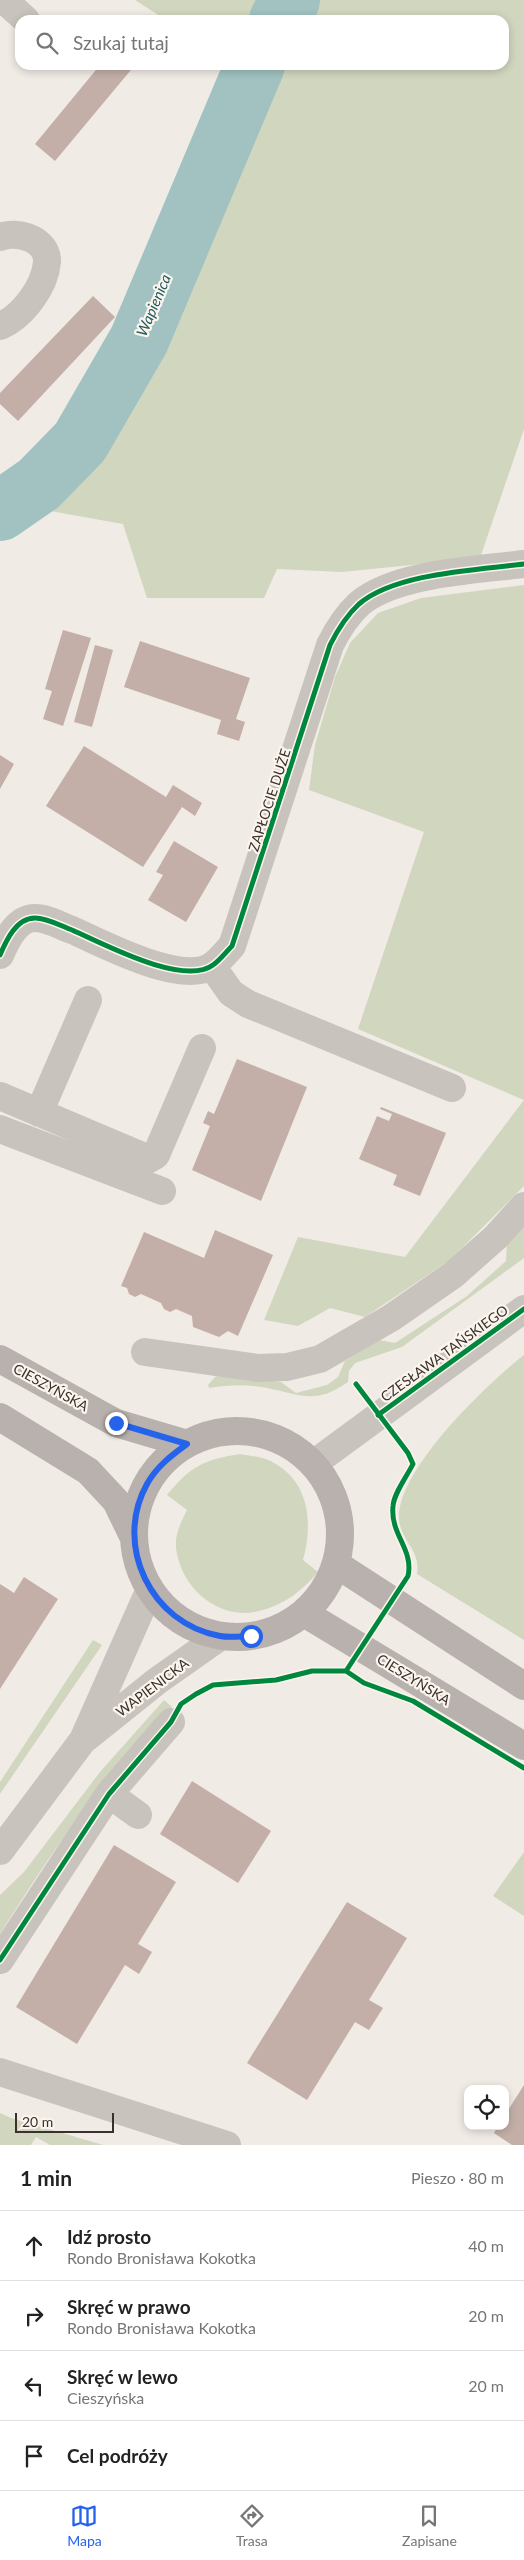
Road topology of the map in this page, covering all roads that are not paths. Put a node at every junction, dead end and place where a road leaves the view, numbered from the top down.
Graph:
1 (4, 0) edge
2 (20, 15) edge
3 (0, 237) edge
4 (0, 326) edge
5 (524, 564) edge
6 (0, 955) edge
7 (212, 966) junction
8 (88, 1000) dead end
9 (202, 1048) dead end
10 (452, 1088) dead end
11 (0, 1096) edge
12 (39, 1113) junction
13 (0, 1129) edge
14 (162, 1192) dead end
15 (524, 1206) edge
16 (524, 1309) edge
17 (145, 1352) dead end
18 (0, 1359) edge
19 (0, 1417) edge
20 (187, 1444) junction
21 (313, 1464) junction
22 (134, 1538) junction
23 (336, 1564) junction
24 (150, 1589) junction
25 (304, 1613) junction
26 (221, 1636) junction
27 (524, 1686) edge
28 (172, 1722) dead end
29 (83, 1740) junction
30 (524, 1746) edge
31 (109, 1794) junction
32 (138, 1815) dead end
33 (0, 1851) edge
34 (0, 1960) edge
35 (0, 2072) edge
36 (227, 2145) edge

1 - 2 street
3 - 4 street
5 - 7 street, ZAPŁOCIE DUŻE
6 - 7 street
7 - 10 street
8 - 12 street
9 - 12 street
11 - 12 street
13 - 14 street
15 - 17 street
16 - 21 street, CZESŁAWA TAŃSKIEGO
18 - 20 main road, CIESZYŃSKA
19 - 22 main road
20 - 21 main road
20 - 22 main road
21 - 23 main road
22 - 24 main road
23 - 25 main road
23 - 27 main road
24 - 26 main road
24 - 29 street, WAPIENICKA
25 - 26 main road
25 - 30 main road, CIESZYŃSKA
26 - 29 street, WAPIENICKA
28 - 31 street
29 - 33 street, WAPIENICKA
31 - 32 street
31 - 34 street
35 - 36 street

